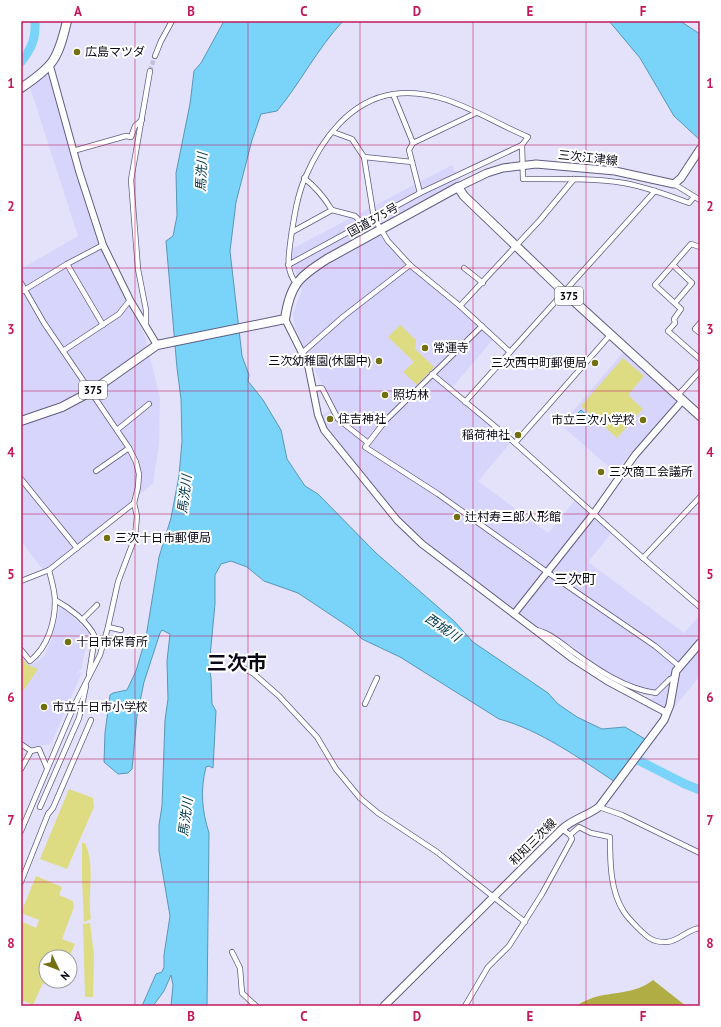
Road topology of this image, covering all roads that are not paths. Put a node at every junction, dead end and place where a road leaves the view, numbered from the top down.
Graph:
1 (67, 21) edge
2 (172, 21) edge
3 (154, 56) tunnel mouth
4 (50, 66) junction
5 (150, 71) tunnel mouth
6 (21, 88) edge
7 (393, 94) junction
8 (476, 113) junction
9 (142, 120) junction
10 (333, 132) junction
11 (413, 143) junction
12 (522, 146) junction
13 (700, 149) edge
14 (73, 151) junction
15 (364, 157) junction
16 (412, 162) junction
17 (524, 165) junction
18 (304, 178) junction
19 (574, 179) junction
20 (674, 184) junction
21 (458, 187) junction
22 (655, 191) junction
23 (420, 193) junction
24 (694, 197) junction
25 (700, 200) edge
26 (332, 210) junction
27 (374, 218) junction
28 (364, 225) junction
29 (381, 229) junction
30 (292, 232) junction
31 (103, 245) junction
32 (516, 246) junction
33 (700, 247) edge
34 (66, 264) junction
35 (288, 265) junction
36 (410, 265) junction
37 (673, 265) junction
38 (464, 268) dead end
39 (21, 283) edge
40 (296, 283) junction
41 (483, 283) junction
42 (22, 291) edge
43 (564, 292) junction
44 (130, 300) junction
45 (674, 303) junction
46 (460, 306) junction
47 (281, 319) junction
48 (700, 323) edge
49 (146, 324) junction
50 (103, 325) junction
51 (482, 326) junction
52 (611, 334) junction
53 (700, 334) edge
54 (157, 345) junction
55 (63, 351) junction
56 (302, 352) junction
57 (510, 352) junction
58 (700, 359) edge
59 (700, 371) edge
60 (432, 374) junction
61 (312, 389) junction
62 (92, 391) junction
63 (680, 398) junction
64 (465, 402) junction
65 (150, 404) dead end
66 (700, 416) edge
67 (21, 421) edge
68 (117, 430) junction
69 (367, 442) junction
70 (515, 443) junction
71 (129, 448) junction
72 (96, 471) dead end
73 (21, 479) edge
74 (700, 497) edge
75 (134, 503) junction
76 (594, 513) junction
77 (77, 548) junction
78 (643, 558) junction
79 (49, 570) junction
80 (546, 572) junction
81 (21, 581) edge
82 (55, 600) junction
83 (97, 605) dead end
84 (700, 607) edge
85 (514, 614) junction
86 (82, 620) junction
87 (108, 628) junction
88 (532, 629) junction
89 (121, 630) dead end
90 (700, 643) edge
91 (21, 650) edge
92 (238, 665) dead end
93 (679, 666) junction
94 (88, 678) junction
95 (377, 678) dead end
96 (674, 678) junction
97 (365, 704) dead end
98 (667, 714) junction
99 (91, 720) dead end
100 (21, 744) edge
101 (31, 751) junction
102 (47, 768) junction
103 (21, 769) edge
104 (40, 807) dead end
105 (599, 807) junction
106 (562, 829) junction
107 (21, 831) edge
108 (570, 835) junction
109 (700, 853) edge
110 (21, 882) edge
111 (494, 897) junction
112 (525, 922) junction
113 (700, 928) edge
114 (232, 952) dead end
115 (256, 1006) edge
116 (384, 1006) edge
117 (465, 1006) edge

1 - 4 highway
2 - 3 street
4 - 6 highway
4 - 14 street
5 - 9 street
7 - 8 street
7 - 10 street
7 - 11 street
8 - 11 street
8 - 12 street
9 - 14 street
9 - 49 street
10 - 15 street
10 - 18 street
11 - 16 street
12 - 17 street
12 - 23 street
13 - 20 main road
14 - 31 street
15 - 16 street
15 - 27 street
16 - 23 street
17 - 19 street
17 - 20 main road, 三次江津線
17 - 21 main road, 三次江津線
18 - 26 street
18 - 30 street
19 - 22 street
19 - 32 street
20 - 24 street
21 - 29 highway, 国道375号
21 - 32 highway, 375
22 - 24 street
22 - 43 street
23 - 27 street
24 - 25 street
26 - 28 street
26 - 30 street
27 - 28 street
27 - 29 street
28 - 35 street
29 - 36 street
29 - 40 highway, 国道375号
30 - 35 street
31 - 34 street
31 - 44 street
32 - 41 street
32 - 43 highway, 375
33 - 37 street
34 - 42 street
34 - 50 street
35 - 40 street
36 - 46 street
36 - 56 street
37 - 45 street
37 - 45 street
38 - 41 street
39 - 42 street
40 - 47 highway, 国道375号
41 - 46 street
42 - 55 street
43 - 52 highway, 375
43 - 57 street
44 - 49 street
44 - 50 street
45 - 58 street
46 - 51 street
47 - 54 highway, 375
47 - 56 street
48 - 53 street
49 - 54 street
50 - 55 street
51 - 57 street
51 - 60 street
52 - 63 highway, 375
52 - 70 street
54 - 62 highway, 375
55 - 62 street
56 - 61 street
57 - 64 street
59 - 63 street
60 - 64 street
60 - 69 street
61 - 69 street
61 - 85 street
62 - 67 highway, 375
62 - 68 street
63 - 66 highway, 375
63 - 76 street
64 - 70 street
65 - 68 street
68 - 71 street
69 - 80 street
70 - 76 street
71 - 72 street
71 - 75 street
73 - 77 street
74 - 78 street
75 - 77 street
75 - 87 street
76 - 78 street
76 - 80 street
77 - 79 street
78 - 84 street
79 - 81 street
79 - 82 street
80 - 85 street
80 - 93 street
82 - 86 street
82 - 91 street
83 - 86 street
85 - 88 street
86 - 94 street
87 - 89 street
87 - 94 street
88 - 96 street
88 - 98 street
90 - 93 main road, 和知三次線
92 - 111 street
93 - 96 main road, 和知三次線
94 - 102 street
94 - 104 street
95 - 97 street
96 - 98 main road, 和知三次線
98 - 105 main road, 和知三次線
99 - 110 street
100 - 101 street
101 - 102 street
101 - 103 street
102 - 107 street
105 - 106 main road, 和知三次線
105 - 109 street
106 - 108 street
106 - 111 main road, 和知三次線
108 - 112 street
108 - 113 street
111 - 112 street
111 - 116 main road, 和知三次線
112 - 117 street
114 - 115 street

